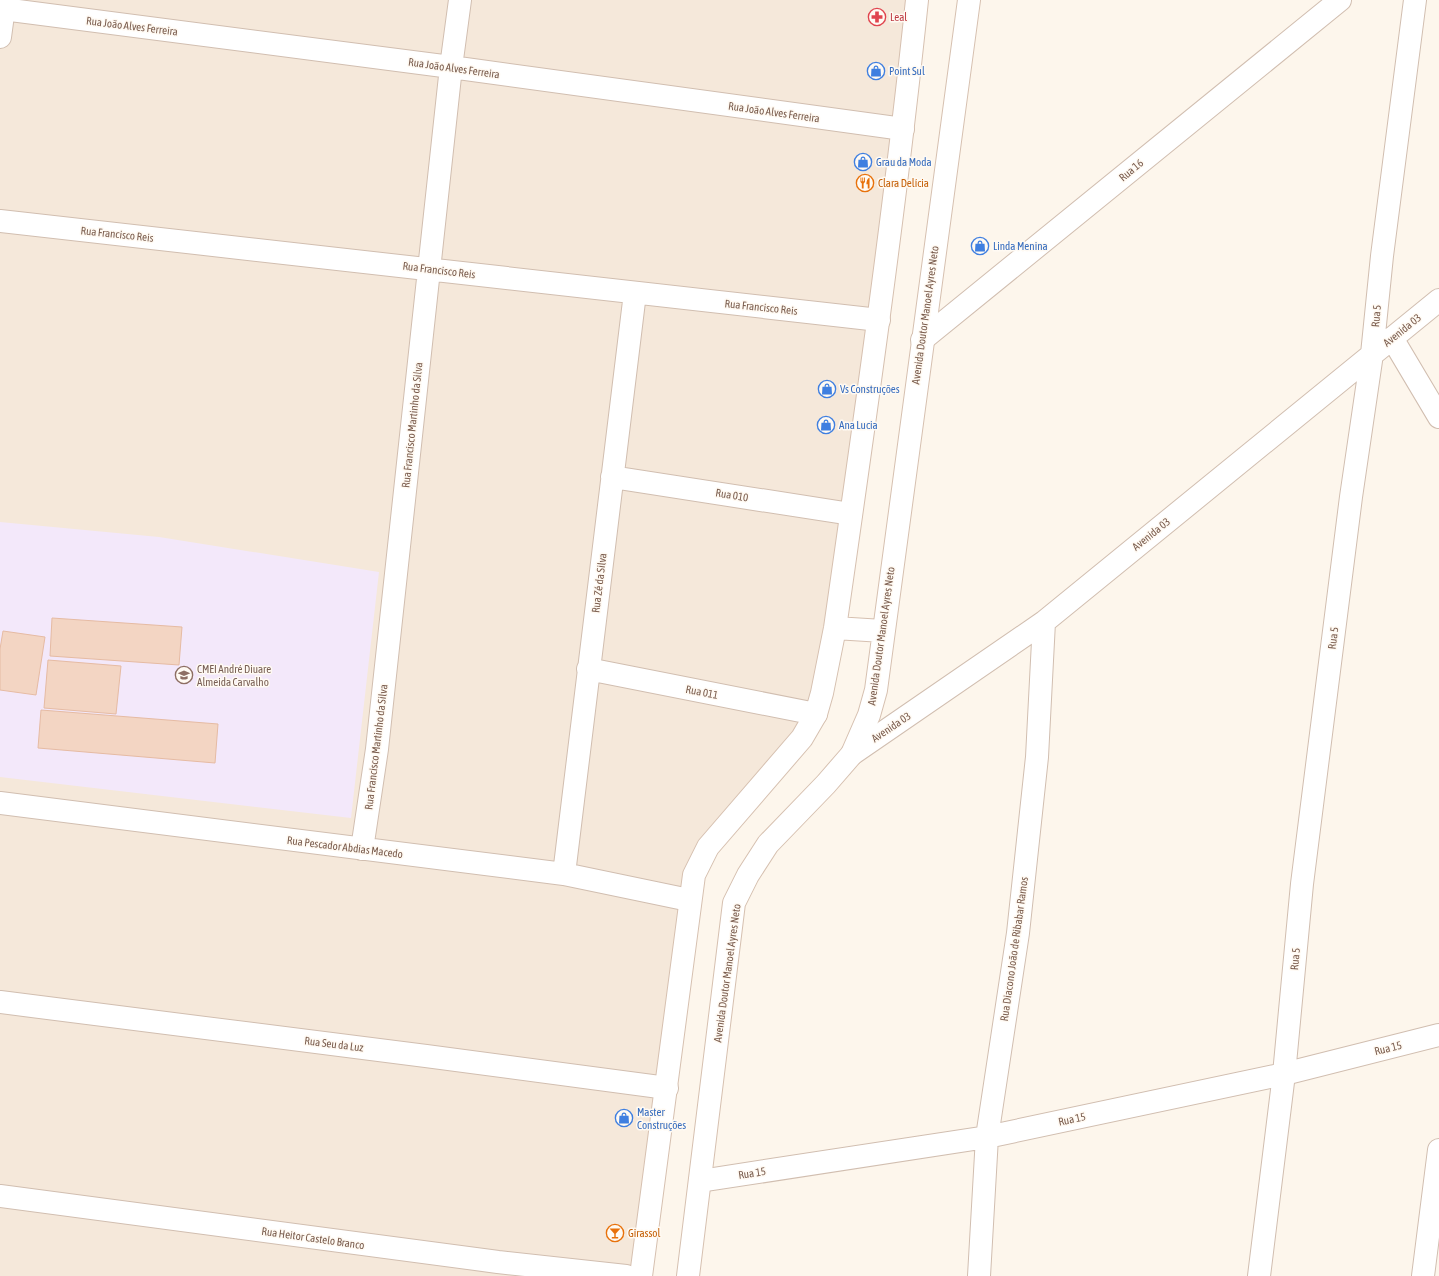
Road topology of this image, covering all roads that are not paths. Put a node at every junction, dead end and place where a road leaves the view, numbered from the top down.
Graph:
1 (460, 0) edge
2 (917, 0) edge
3 (969, 0) edge
4 (1340, 0) edge
5 (1415, 0) edge
6 (4, 4) edge
7 (0, 37) edge
8 (451, 67) junction
9 (903, 129) junction
10 (0, 221) edge
11 (430, 268) junction
12 (634, 293) junction
13 (1439, 300) edge
14 (879, 320) junction
15 (1392, 338) junction
16 (922, 340) junction
17 (1372, 354) junction
18 (1439, 417) edge
19 (612, 477) junction
20 (851, 514) junction
21 (1044, 622) junction
22 (835, 628) junction
23 (883, 631) junction
24 (588, 669) junction
25 (816, 714) junction
26 (852, 754) junction
27 (0, 802) edge
28 (362, 849) junction
29 (564, 874) junction
30 (689, 900) junction
31 (0, 1002) edge
32 (1439, 1035) edge
33 (1284, 1074) junction
34 (667, 1088) junction
35 (987, 1137) junction
36 (1439, 1150) edge
37 (700, 1181) junction
38 (0, 1196) edge
39 (626, 1276) edge
40 (641, 1276) edge
41 (688, 1276) edge
42 (979, 1276) edge
43 (1259, 1276) edge
44 (1423, 1276) edge

1 - 8 street, Rua Francisco Martinho da Silva
2 - 9 street
3 - 16 street, Avenida Doutor Manoel Ayres Neto
4 - 16 street, Rua 16
5 - 17 street, Rua 5
6 - 7 street
6 - 8 street, Rua João Alves Ferreira
8 - 9 street, Rua João Alves Ferreira
8 - 11 street, Rua Francisco Martinho da Silva
9 - 14 street
10 - 11 street, Rua Francisco Reis
11 - 12 street, Rua Francisco Reis
11 - 28 street, Rua Francisco Martinho da Silva
12 - 14 street, Rua Francisco Reis
12 - 19 street, Rua Zé da Silva
13 - 15 street, Avenida 03
14 - 20 street
15 - 17 street, Avenida 03
15 - 18 street
16 - 23 street, Avenida Doutor Manoel Ayres Neto
17 - 21 street, Avenida 03
17 - 33 street, Rua 5
19 - 20 street, Rua 010
19 - 24 street, Rua Zé da Silva
20 - 22 street
21 - 26 street, Avenida 03
21 - 35 street, Rua Diacono João de Ribabar Ramos
22 - 23 street
22 - 25 street
23 - 26 street, Avenida Doutor Manoel Ayres Neto
24 - 25 street, Rua 011
24 - 29 street, Rua Zé da Silva
25 - 30 street
26 - 37 street, Avenida Doutor Manoel Ayres Neto
27 - 28 street, Rua Pescador Abdias Macedo
28 - 29 street, Rua Pescador Abdias Macedo
29 - 30 street, Rua Pescador Abdias Macedo
30 - 34 street
31 - 34 street, Rua Seu da Luz
32 - 33 street, Rua 15
33 - 35 street, Rua 15
33 - 43 street, Rua 5
34 - 40 street
35 - 37 street, Rua 15
35 - 42 street, Rua Diacono João de Ribabar Ramos
36 - 44 street
37 - 41 street, Avenida Doutor Manoel Ayres Neto
38 - 39 street, Rua Heitor Castelo Branco

